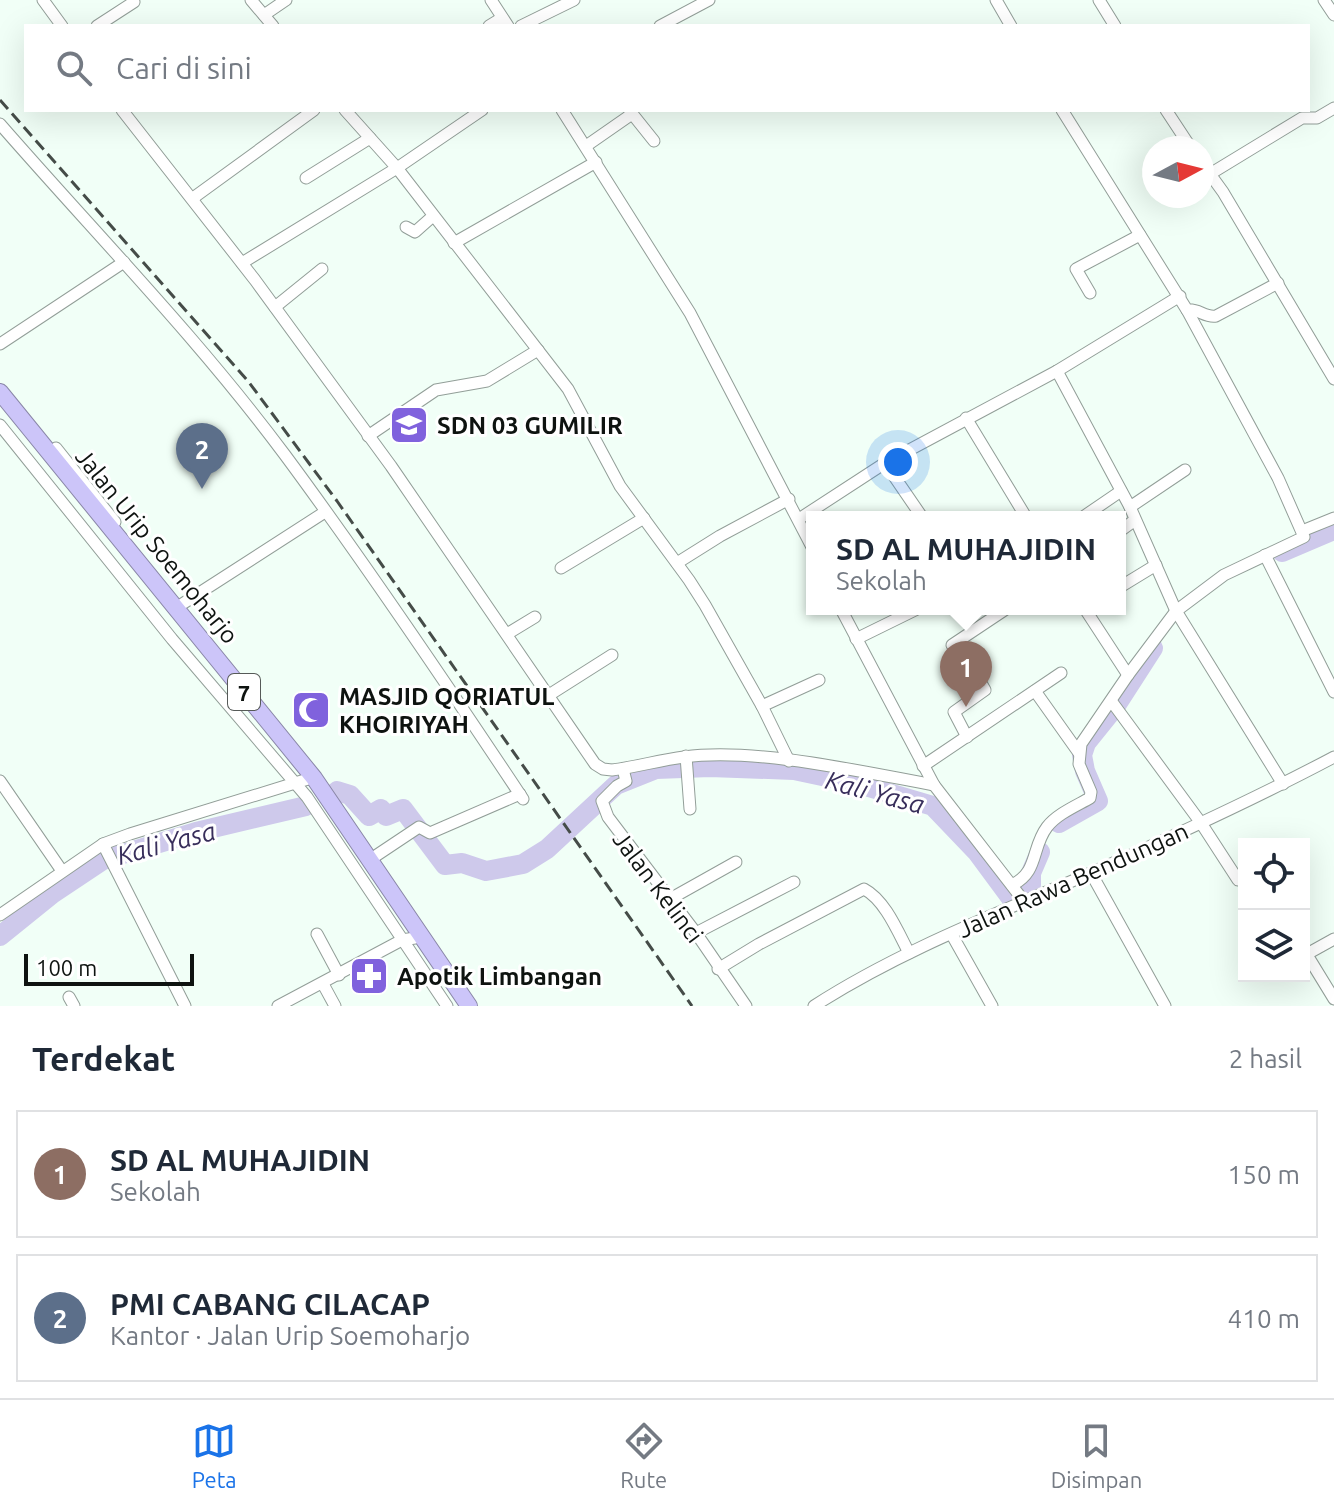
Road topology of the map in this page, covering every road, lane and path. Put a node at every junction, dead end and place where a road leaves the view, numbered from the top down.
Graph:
1 (43, 0) edge
2 (251, 0) edge
3 (286, 0) edge
4 (491, 0) edge
5 (574, 0) edge
6 (709, 0) edge
7 (996, 0) edge
8 (1099, 0) edge
9 (1324, 0) edge
10 (134, 2) dead end
11 (1333, 14) edge
12 (264, 15) junction
13 (505, 22) edge
14 (61, 24) edge
15 (100, 24) edge
16 (271, 24) edge
17 (525, 24) edge
18 (664, 24) edge
19 (1010, 24) edge
20 (1114, 24) edge
21 (1334, 108) edge
22 (124, 112) edge
23 (311, 112) edge
24 (350, 112) edge
25 (479, 112) edge
26 (563, 112) edge
27 (631, 112) edge
28 (1063, 112) edge
29 (1167, 112) edge
30 (0, 124) edge
31 (1183, 136) edge
32 (370, 138) junction
33 (654, 141) dead end
34 (586, 146) junction
35 (596, 162) junction
36 (397, 168) junction
37 (1214, 172) edge
38 (306, 178) dead end
39 (1214, 180) edge
40 (193, 198) junction
41 (433, 216) junction
42 (406, 227) dead end
43 (1140, 235) junction
44 (454, 243) junction
45 (124, 262) junction
46 (242, 263) junction
47 (322, 269) dead end
48 (1278, 283) junction
49 (1090, 293) dead end
50 (1180, 296) junction
51 (275, 307) junction
52 (1187, 310) junction
53 (0, 344) edge
54 (538, 350) junction
55 (1057, 371) junction
56 (1334, 379) edge
57 (0, 380) edge
58 (0, 392) edge
59 (0, 407) edge
60 (966, 418) junction
61 (0, 425) edge
62 (368, 436) junction
63 (885, 463) junction
64 (1185, 470) dead end
65 (1121, 491) junction
66 (789, 499) junction
67 (1130, 507) junction
68 (811, 511) edge
69 (918, 511) edge
70 (1022, 511) edge
71 (1092, 511) edge
72 (325, 512) junction
73 (806, 514) edge
74 (644, 518) junction
75 (1334, 518) edge
76 (799, 519) junction
77 (1135, 520) junction
78 (1126, 527) edge
79 (1302, 531) junction
80 (806, 534) edge
81 (1267, 558) junction
82 (681, 561) junction
83 (1156, 565) junction
84 (561, 568) dead end
85 (1126, 583) edge
86 (151, 584) junction
87 (179, 607) junction
88 (844, 615) edge
89 (905, 615) edge
90 (997, 615) edge
91 (1089, 615) edge
92 (1179, 615) junction
93 (535, 617) dead end
94 (507, 634) junction
95 (856, 639) junction
96 (612, 655) dead end
97 (1061, 673) dead end
98 (1128, 675) junction
99 (819, 680) dead end
100 (1035, 691) junction
101 (1334, 692) edge
102 (549, 695) junction
103 (762, 706) junction
104 (1114, 706) junction
105 (967, 737) junction
106 (1079, 753) junction
107 (1334, 757) edge
108 (686, 759) junction
109 (789, 761) junction
110 (923, 766) junction
111 (624, 773) junction
112 (0, 781) edge
113 (302, 781) junction
114 (1283, 784) junction
115 (934, 785) junction
116 (690, 809) dead end
117 (1201, 823) junction
118 (108, 854) junction
119 (373, 858) junction
120 (736, 862) dead end
121 (62, 871) junction
122 (1091, 873) junction
123 (1238, 880) edge
124 (794, 882) dead end
125 (1017, 892) junction
126 (670, 899) junction
127 (0, 915) edge
128 (696, 933) junction
129 (317, 934) dead end
130 (952, 935) junction
131 (408, 939) junction
132 (1334, 939) edge
133 (1310, 950) edge
134 (909, 953) junction
135 (1310, 960) edge
136 (718, 969) junction
137 (339, 975) junction
138 (323, 984) junction
139 (1334, 999) edge
140 (185, 1006) edge
141 (278, 1006) edge
142 (335, 1006) edge
143 (447, 1006) edge
144 (460, 1006) edge
145 (469, 1006) edge
146 (476, 1006) edge
147 (746, 1006) edge
148 (814, 1006) edge
149 (992, 1006) edge
150 (1165, 1006) edge

1 - 14 street
2 - 12 street
3 - 12 street
4 - 13 street
5 - 17 street
6 - 18 street
7 - 19 street
8 - 20 street
9 - 11 street
10 - 15 street
12 - 16 street
21 - 37 street
22 - 40 street
23 - 40 street
24 - 32 street
25 - 36 street
26 - 34 street
27 - 33 street
27 - 34 street
28 - 43 street
29 - 31 street
30 - 45 street
32 - 36 street
32 - 38 street
34 - 35 street
35 - 44 street
35 - 66 street
36 - 41 street
36 - 46 street
39 - 48 street
40 - 46 street
41 - 42 street
41 - 44 street
43 - 49 street
43 - 50 street
44 - 54 street
45 - 53 street
45 - 72 street
46 - 51 street
47 - 51 street
48 - 52 street
48 - 56 street
50 - 52 street
50 - 55 street
51 - 62 street
52 - 79 street
54 - 62 street
54 - 74 street
55 - 60 street
55 - 65 street
57 - 87 street
58 - 86 highway, Jalan Urip Soemoharjo / 7
59 - 86 highway, Jalan Urip Soemoharjo / 7
60 - 63 street
60 - 70 street
61 - 113 street
62 - 94 street
63 - 68 street
63 - 69 street
64 - 67 street
65 - 67 street
65 - 71 street
66 - 76 street
66 - 82 street
67 - 77 street
72 - 87 street
72 - 119 street
73 - 76 street
74 - 82 street
74 - 84 street
75 - 79 street
76 - 80 street
77 - 78 street
77 - 83 street
79 - 81 street
81 - 92 street
81 - 101 street
82 - 103 street
83 - 85 street
83 - 92 street
86 - 87 highway, Jalan Urip Soemoharjo / 7
86 - 113 highway, Jalan Urip Soemoharjo / 7
87 - 119 highway, Jalan Urip Soemoharjo / 7
88 - 95 street
89 - 95 street
90 - 105 street
91 - 98 street
92 - 98 street
92 - 114 street
93 - 94 street
94 - 102 street
95 - 110 street
96 - 102 street
97 - 100 street
98 - 104 street
99 - 103 street
100 - 105 street
100 - 106 street
102 - 111 street
103 - 109 street
104 - 106 street
104 - 117 street
105 - 110 street
106 - 125 street
107 - 114 street, Jalan Rawa Bendungan
108 - 109 street
108 - 111 street
108 - 116 street
109 - 115 street
110 - 115 street
111 - 126 street, Jalan Kelinci
112 - 121 street
113 - 118 street
113 - 131 highway, Jalan Urip Soemoharjo / 7
114 - 117 street, Jalan Rawa Bendungan
115 - 125 street
117 - 122 street, Jalan Rawa Bendungan
117 - 123 street
118 - 121 street
118 - 140 street
119 - 145 highway, Jalan Urip Soemoharjo / 7
119 - 146 street
120 - 126 street
121 - 127 street
122 - 125 street, Jalan Rawa Bendungan
122 - 150 street
124 - 128 street
125 - 130 street, Jalan Rawa Bendungan
126 - 128 street, Jalan Kelinci
128 - 136 street, Jalan Kelinci
129 - 137 street
130 - 134 street, Jalan Rawa Bendungan
130 - 149 street
131 - 137 street
131 - 143 street
131 - 144 highway, Jalan Urip Soemoharjo / 7
132 - 133 street
134 - 136 street
134 - 148 street, Jalan Rawa Bendungan
135 - 139 street
136 - 147 street, Jalan Kelinci
137 - 138 street
138 - 141 street
138 - 142 street

